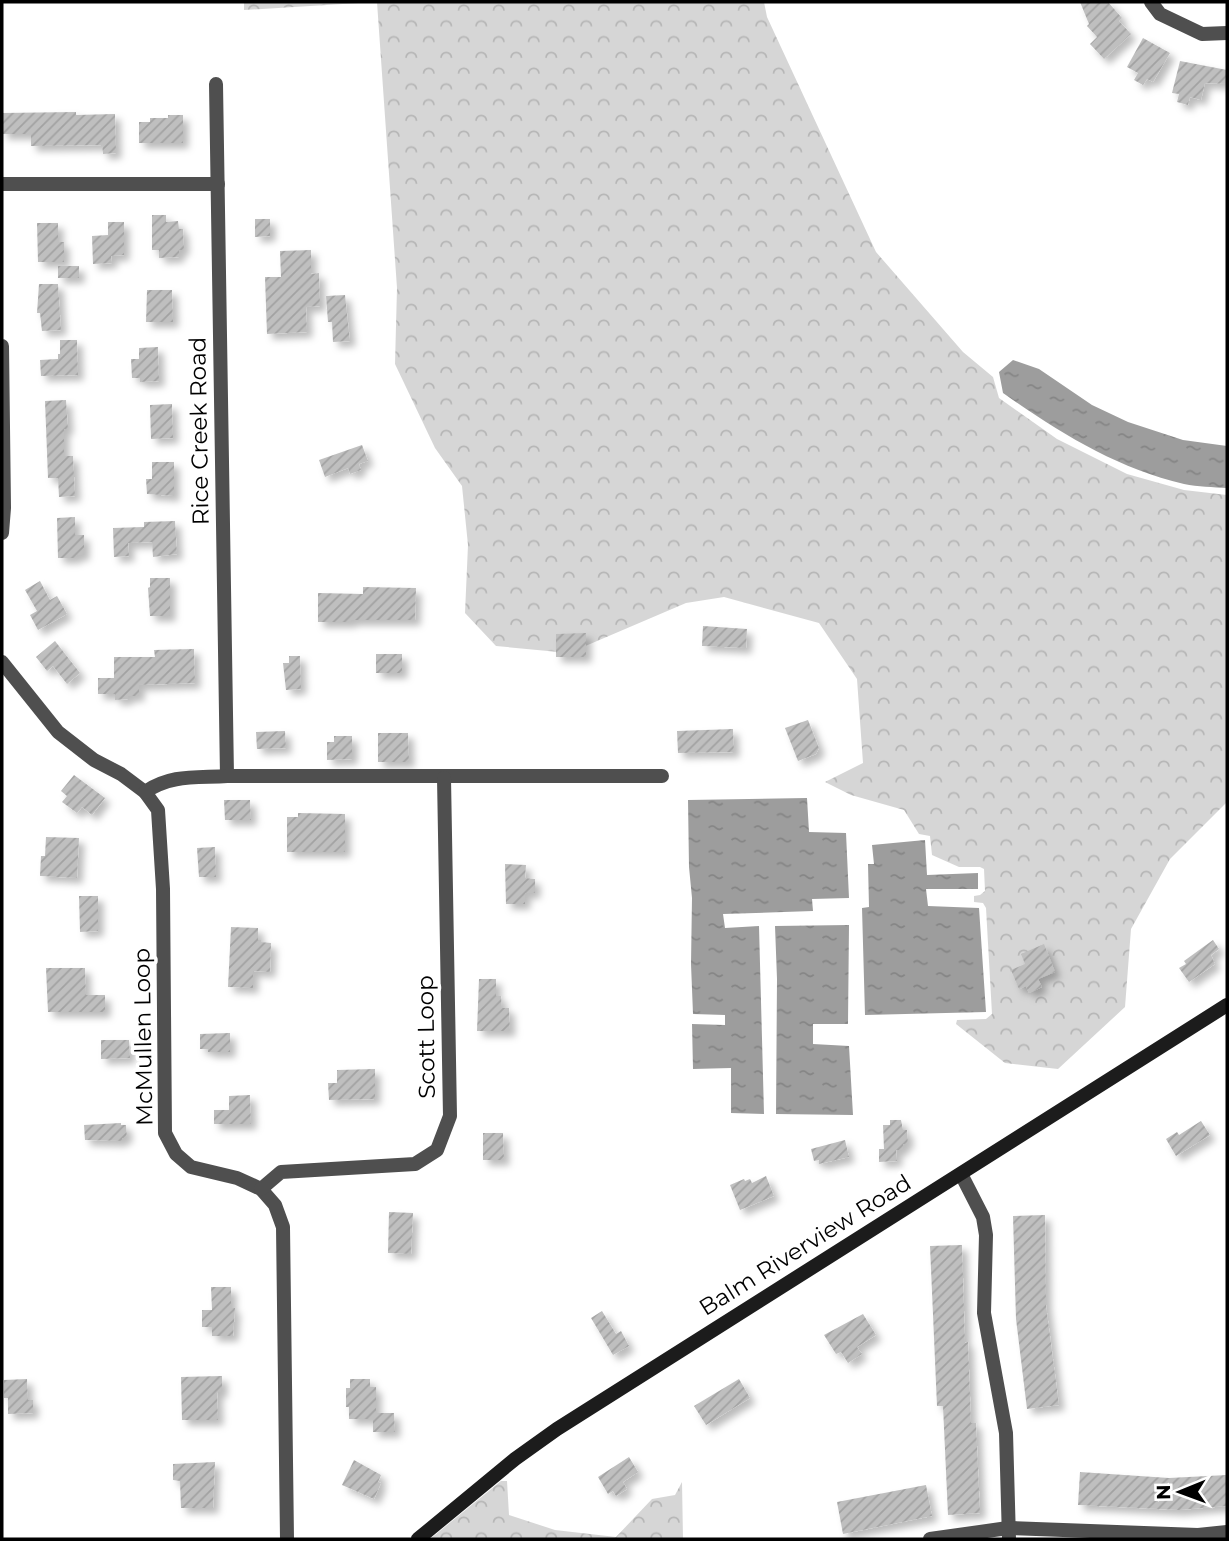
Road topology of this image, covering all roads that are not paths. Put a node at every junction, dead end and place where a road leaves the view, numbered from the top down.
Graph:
1 (1151, 2) edge
2 (1227, 33) edge
3 (216, 84) dead end
4 (2, 184) edge
5 (218, 184) junction
6 (2, 345) edge
7 (2, 533) edge
8 (2, 662) edge
9 (227, 776) junction
10 (662, 776) dead end
11 (444, 778) junction
12 (145, 792) junction
13 (1227, 1005) edge
14 (961, 1174) junction
15 (261, 1189) junction
16 (1227, 1532) edge
17 (1009, 1534) edge
18 (287, 1539) edge
19 (418, 1539) edge
20 (930, 1539) edge

1 - 2 street
3 - 5 street, Rice Creek Road
4 - 5 street
5 - 9 street, Rice Creek Road
6 - 7 street
8 - 12 street
9 - 11 street
9 - 12 street
10 - 11 street
11 - 15 street, Scott Loop
12 - 15 street, McMullen Loop
13 - 14 main road, Balm Riverview Road
14 - 17 street
14 - 19 main road, Balm Riverview Road
15 - 18 street
16 - 17 street
17 - 20 street

